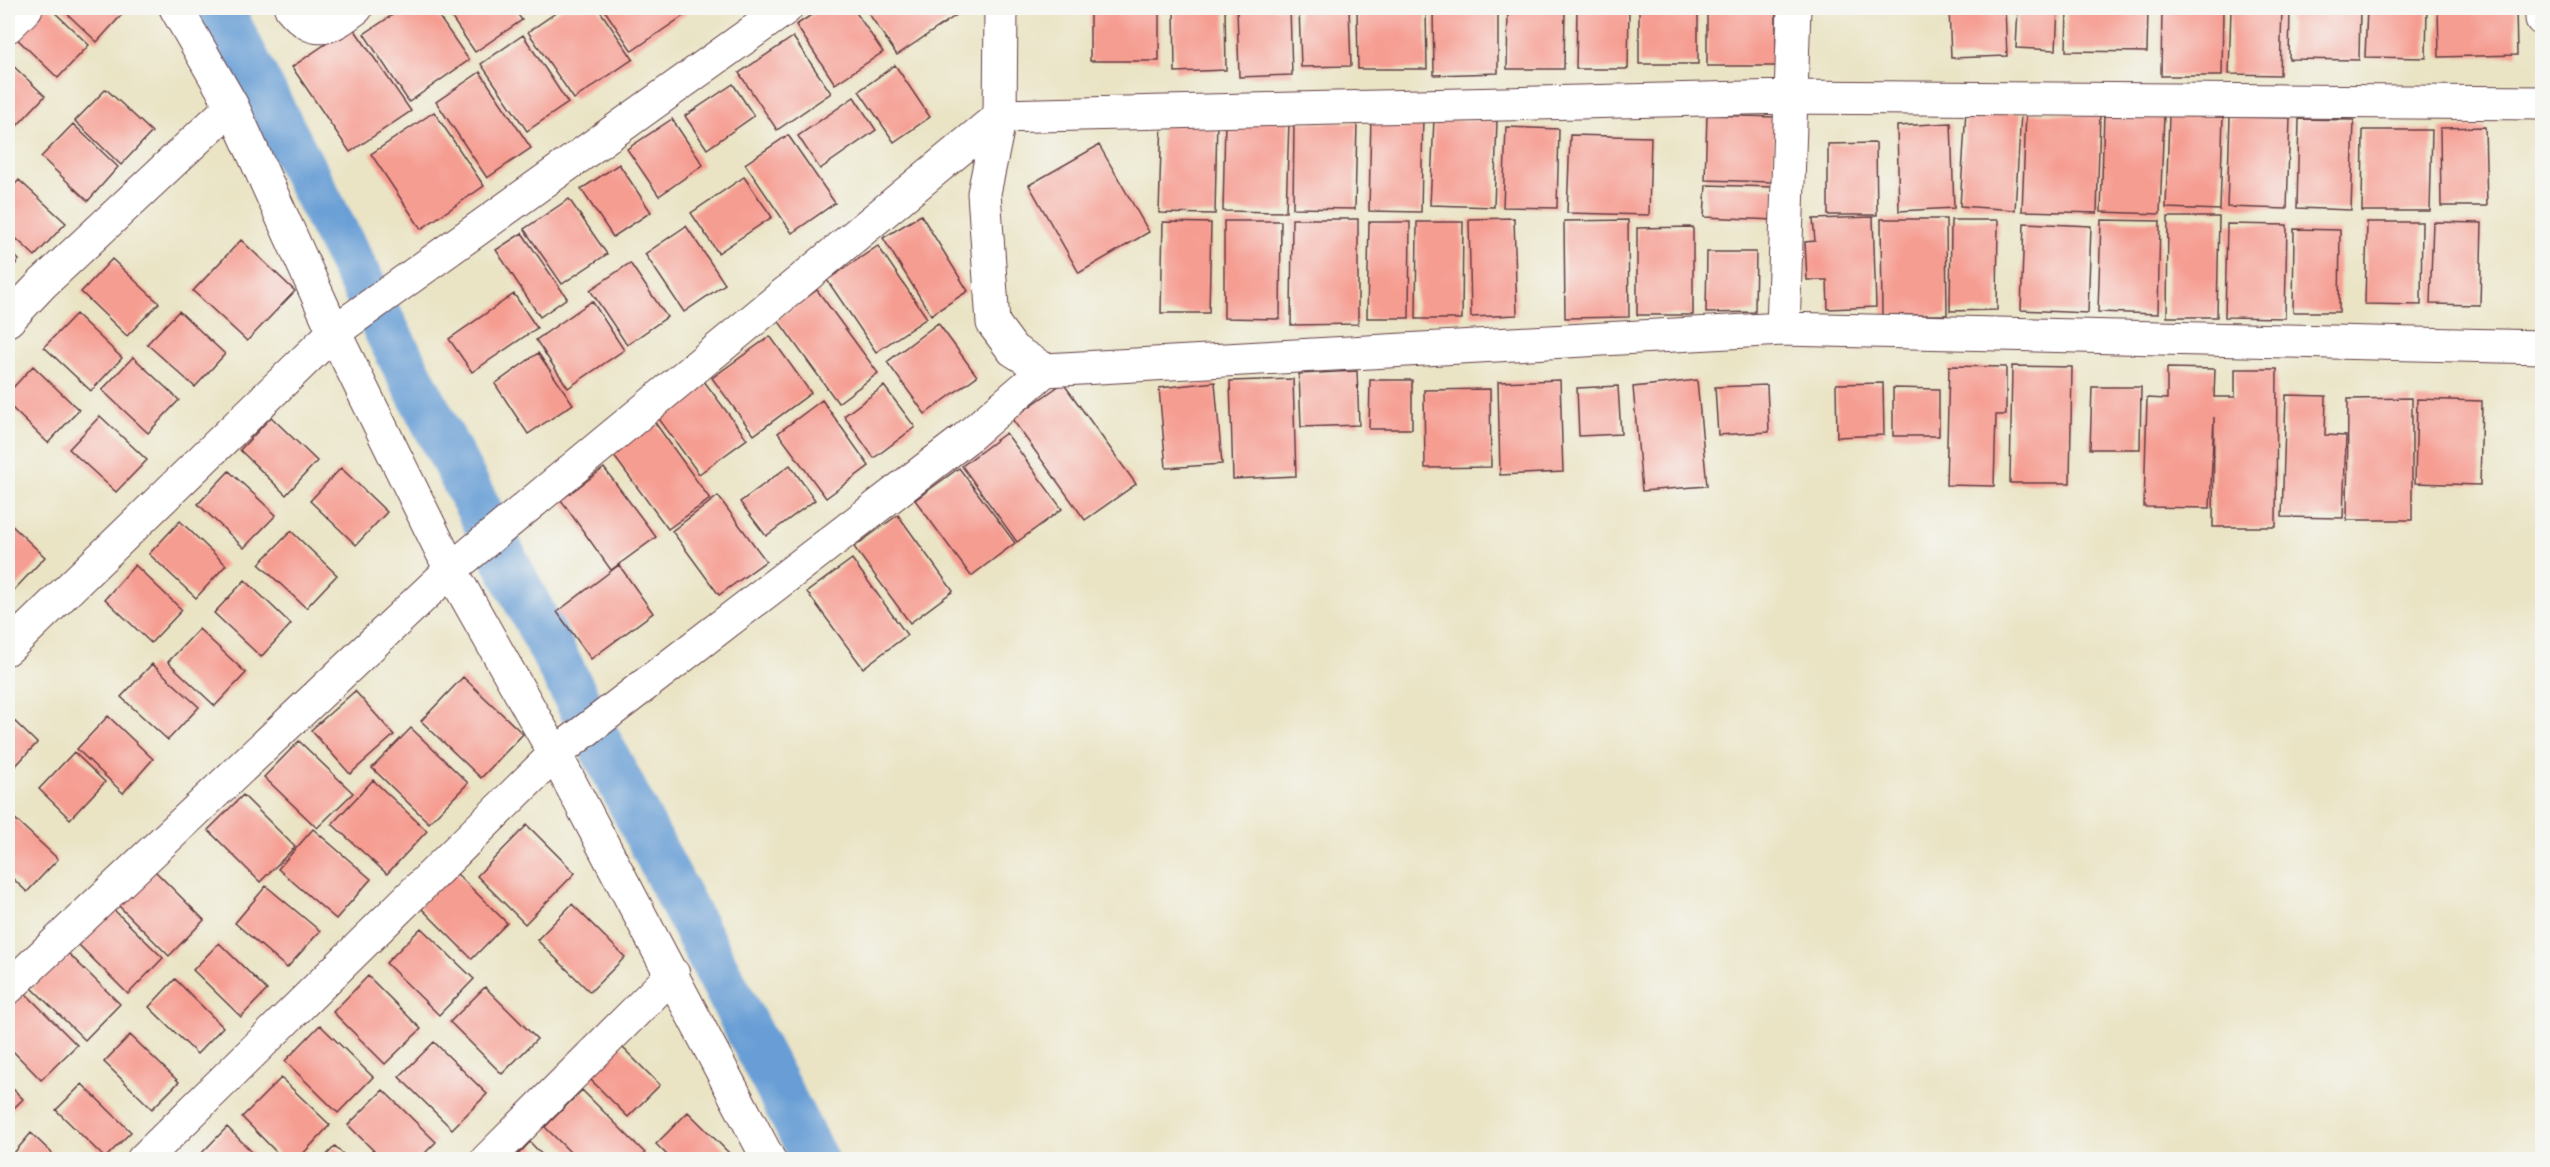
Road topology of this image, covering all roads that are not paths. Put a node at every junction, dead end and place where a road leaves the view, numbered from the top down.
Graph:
1 (26, 8) edge
2 (291, 8) edge
3 (356, 8) edge
4 (786, 8) edge
5 (1001, 8) edge
6 (1794, 8) edge
7 (2542, 8) edge
8 (188, 12) edge
9 (2542, 19) edge
10 (8, 26) edge
11 (1792, 97) junction
12 (2542, 104) edge
13 (232, 106) junction
14 (1000, 116) junction
15 (8, 320) edge
16 (1784, 329) junction
17 (336, 331) junction
18 (2542, 347) edge
19 (1045, 370) junction
20 (453, 568) junction
21 (8, 648) edge
22 (565, 745) junction
23 (673, 974) junction
24 (8, 988) edge
25 (143, 1160) edge
26 (488, 1160) edge
27 (769, 1160) edge

1 - 10 street
2 - 3 street
4 - 17 street
5 - 14 street
6 - 11 street
7 - 9 street
8 - 13 street
11 - 12 street
11 - 14 street
11 - 16 street
13 - 15 street
13 - 17 street
14 - 19 street
14 - 20 street
16 - 18 street
16 - 19 street
17 - 20 street
17 - 21 street
19 - 22 street
20 - 22 street
20 - 24 street
22 - 23 street
22 - 25 street
23 - 26 street
23 - 27 street

